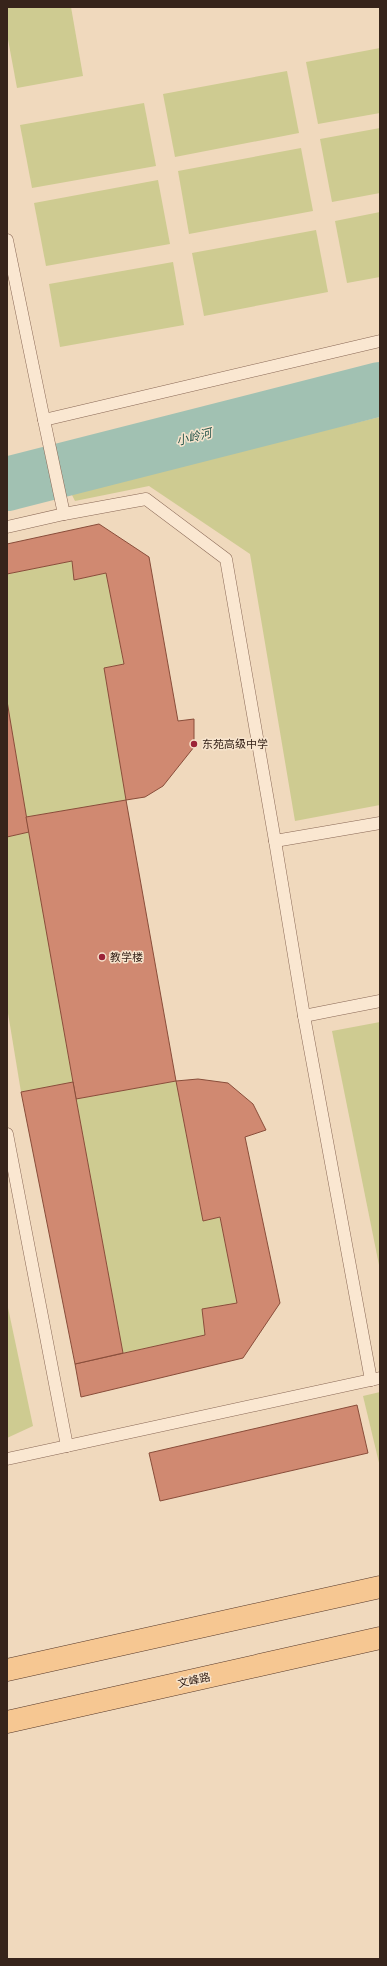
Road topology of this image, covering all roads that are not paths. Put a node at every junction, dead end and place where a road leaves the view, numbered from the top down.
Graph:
1 (7, 240) edge
2 (380, 341) edge
3 (44, 420) junction
4 (64, 514) junction
5 (7, 527) edge
6 (380, 823) edge
7 (275, 841) junction
8 (380, 1001) edge
9 (304, 1016) junction
10 (7, 1134) edge
11 (376, 1379) edge
12 (67, 1446) junction
13 (7, 1459) edge
14 (380, 1587) edge
15 (380, 1638) edge
16 (7, 1670) edge
17 (7, 1722) edge

1 - 3 lane
2 - 3 lane
3 - 4 lane
4 - 5 lane
4 - 7 lane
6 - 7 lane
7 - 9 lane
8 - 9 lane
9 - 11 lane
10 - 12 lane
11 - 12 lane
12 - 13 lane
14 - 16 main road
15 - 17 main road, 文峰路

